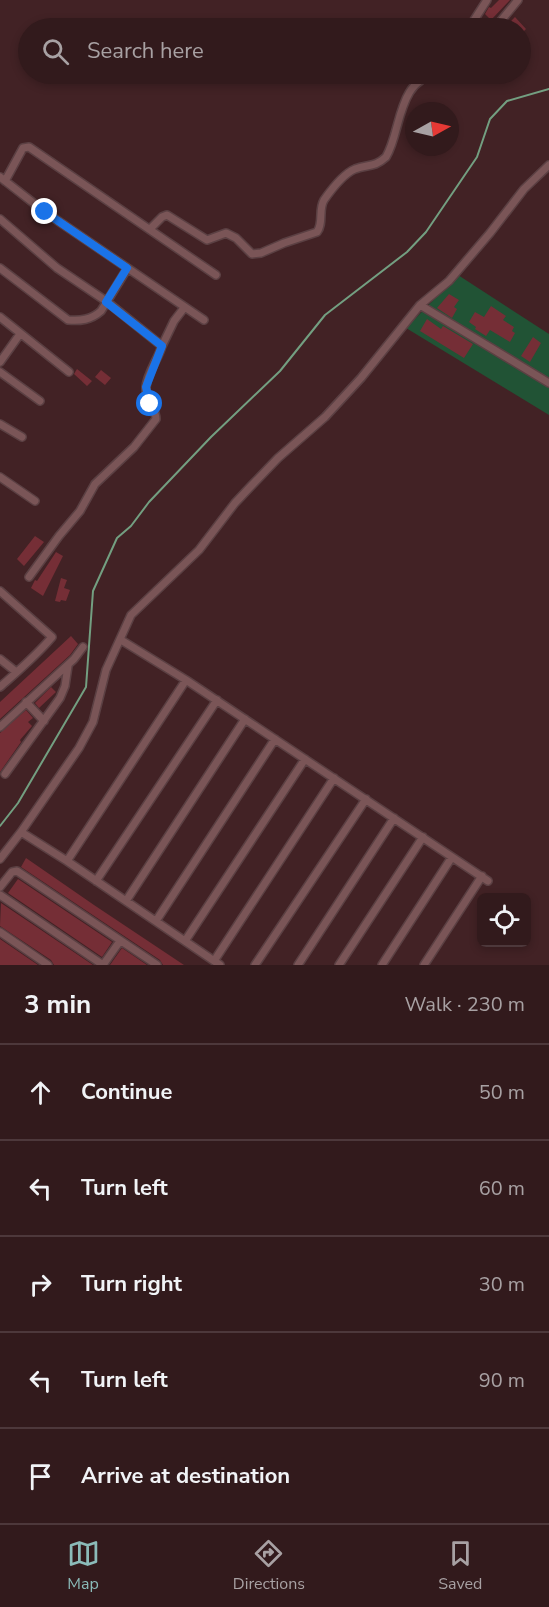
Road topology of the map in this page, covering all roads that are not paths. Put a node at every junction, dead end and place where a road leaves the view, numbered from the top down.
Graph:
1 (487, 0) edge
2 (518, 0) edge
3 (475, 18) edge
4 (503, 18) edge
5 (416, 84) edge
6 (549, 165) edge
7 (3, 179) edge
8 (0, 219) edge
9 (150, 229) junction
10 (0, 268) edge
11 (127, 268) junction
12 (216, 275) dead end
13 (106, 302) junction
14 (420, 305) junction
15 (184, 308) junction
16 (0, 317) edge
17 (204, 320) dead end
18 (20, 334) junction
19 (162, 346) junction
20 (0, 362) edge
21 (0, 372) edge
22 (69, 372) dead end
23 (549, 383) edge
24 (40, 400) dead end
25 (0, 424) edge
26 (22, 437) dead end
27 (0, 477) edge
28 (35, 501) dead end
29 (29, 577) dead end
30 (0, 591) edge
31 (120, 640) junction
32 (83, 647) dead end
33 (0, 658) edge
34 (68, 666) junction
35 (15, 671) junction
36 (186, 680) junction
37 (0, 687) edge
38 (217, 700) junction
39 (26, 702) junction
40 (245, 719) junction
41 (44, 720) junction
42 (0, 727) edge
43 (275, 739) junction
44 (305, 759) junction
45 (5, 774) dead end
46 (334, 778) junction
47 (366, 799) junction
48 (394, 818) junction
49 (21, 832) junction
50 (423, 837) junction
51 (452, 857) junction
52 (0, 859) edge
53 (67, 861) junction
54 (96, 881) junction
55 (0, 887) edge
56 (0, 895) edge
57 (126, 901) junction
58 (156, 921) junction
59 (0, 932) edge
60 (120, 941) junction
61 (185, 941) junction
62 (217, 963) edge
63 (48, 965) edge
64 (103, 965) edge
65 (157, 965) edge
66 (255, 965) edge
67 (298, 965) edge
68 (339, 965) edge
69 (382, 965) edge
70 (424, 965) edge

1 - 3 street
2 - 4 street
5 - 9 street
6 - 14 street
7 - 9 street
7 - 11 street
8 - 13 street
9 - 12 street
10 - 13 street
11 - 13 street
11 - 15 street
13 - 19 street
14 - 23 street
14 - 31 street
15 - 17 street
15 - 19 street
16 - 18 street
18 - 20 street
18 - 22 street
19 - 29 street
21 - 24 street
25 - 26 street
27 - 28 street
30 - 35 street
31 - 36 street
31 - 49 street
32 - 34 street
33 - 35 street
34 - 39 street
34 - 41 street
35 - 37 street
36 - 38 street
36 - 53 street
38 - 40 street
38 - 54 street
39 - 41 street
39 - 42 street
40 - 43 street
40 - 57 street
41 - 45 street
43 - 44 street
43 - 58 street
44 - 46 street
44 - 61 street
46 - 47 street
46 - 62 street
47 - 48 street
47 - 66 street
48 - 50 street
48 - 67 street
49 - 52 street
49 - 53 street
50 - 51 street
50 - 68 street
51 - 69 street
51 - 70 street
53 - 54 street
54 - 57 street
55 - 60 street
56 - 64 street
57 - 58 street
58 - 61 street
59 - 63 street
60 - 64 street
60 - 65 street
61 - 62 street

